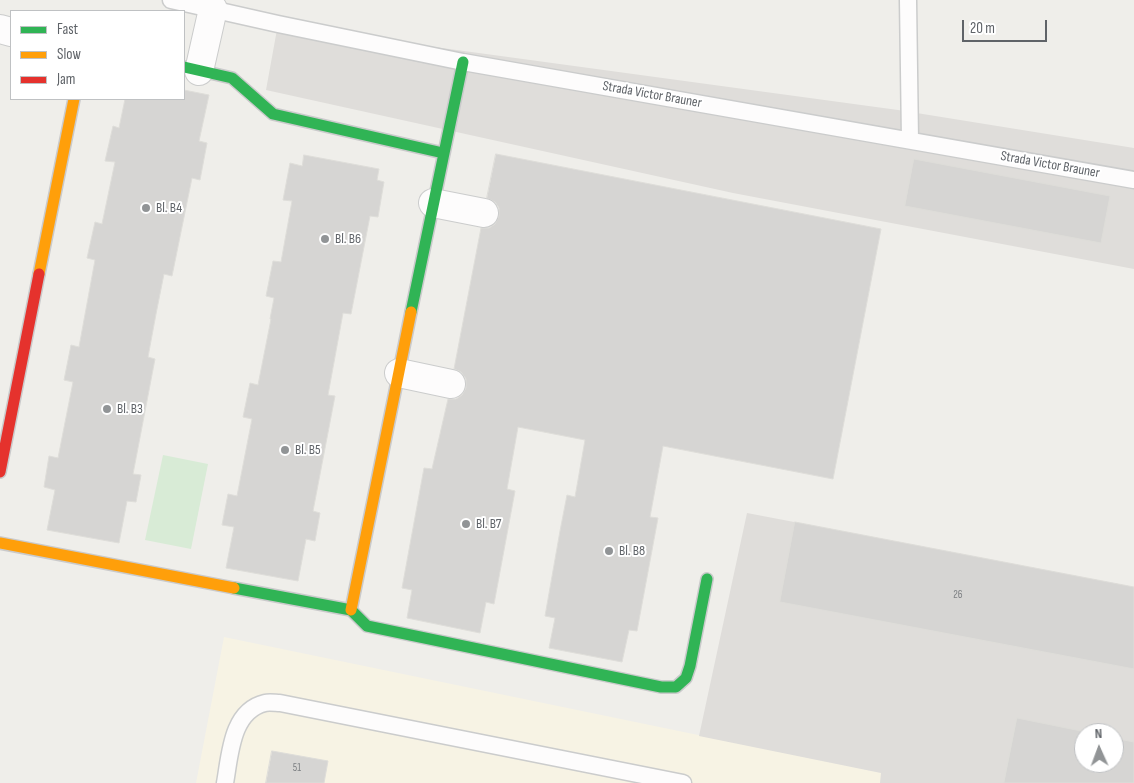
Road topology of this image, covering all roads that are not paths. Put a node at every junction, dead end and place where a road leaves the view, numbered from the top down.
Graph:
1 (171, 0) edge
2 (908, 0) edge
3 (213, 9) junction
4 (463, 62) junction
5 (192, 69) edge
6 (74, 100) edge
7 (910, 140) junction
8 (443, 153) junction
9 (1134, 180) edge
10 (433, 203) junction
11 (484, 213) dead end
12 (399, 374) junction
13 (451, 384) dead end
14 (0, 472) edge
15 (0, 542) edge
16 (706, 579) dead end
17 (351, 610) junction
18 (225, 783) edge
19 (683, 783) edge

1 - 3 lane, Strada Victor Brauner
2 - 7 lane
3 - 4 lane, Strada Victor Brauner
3 - 5 street
4 - 7 lane, Strada Victor Brauner
4 - 8 street
5 - 8 street
6 - 14 street
7 - 9 lane, Strada Victor Brauner
8 - 10 street
10 - 11 street
10 - 12 street
12 - 13 street
12 - 17 street
15 - 17 street
16 - 17 street
18 - 19 lane

